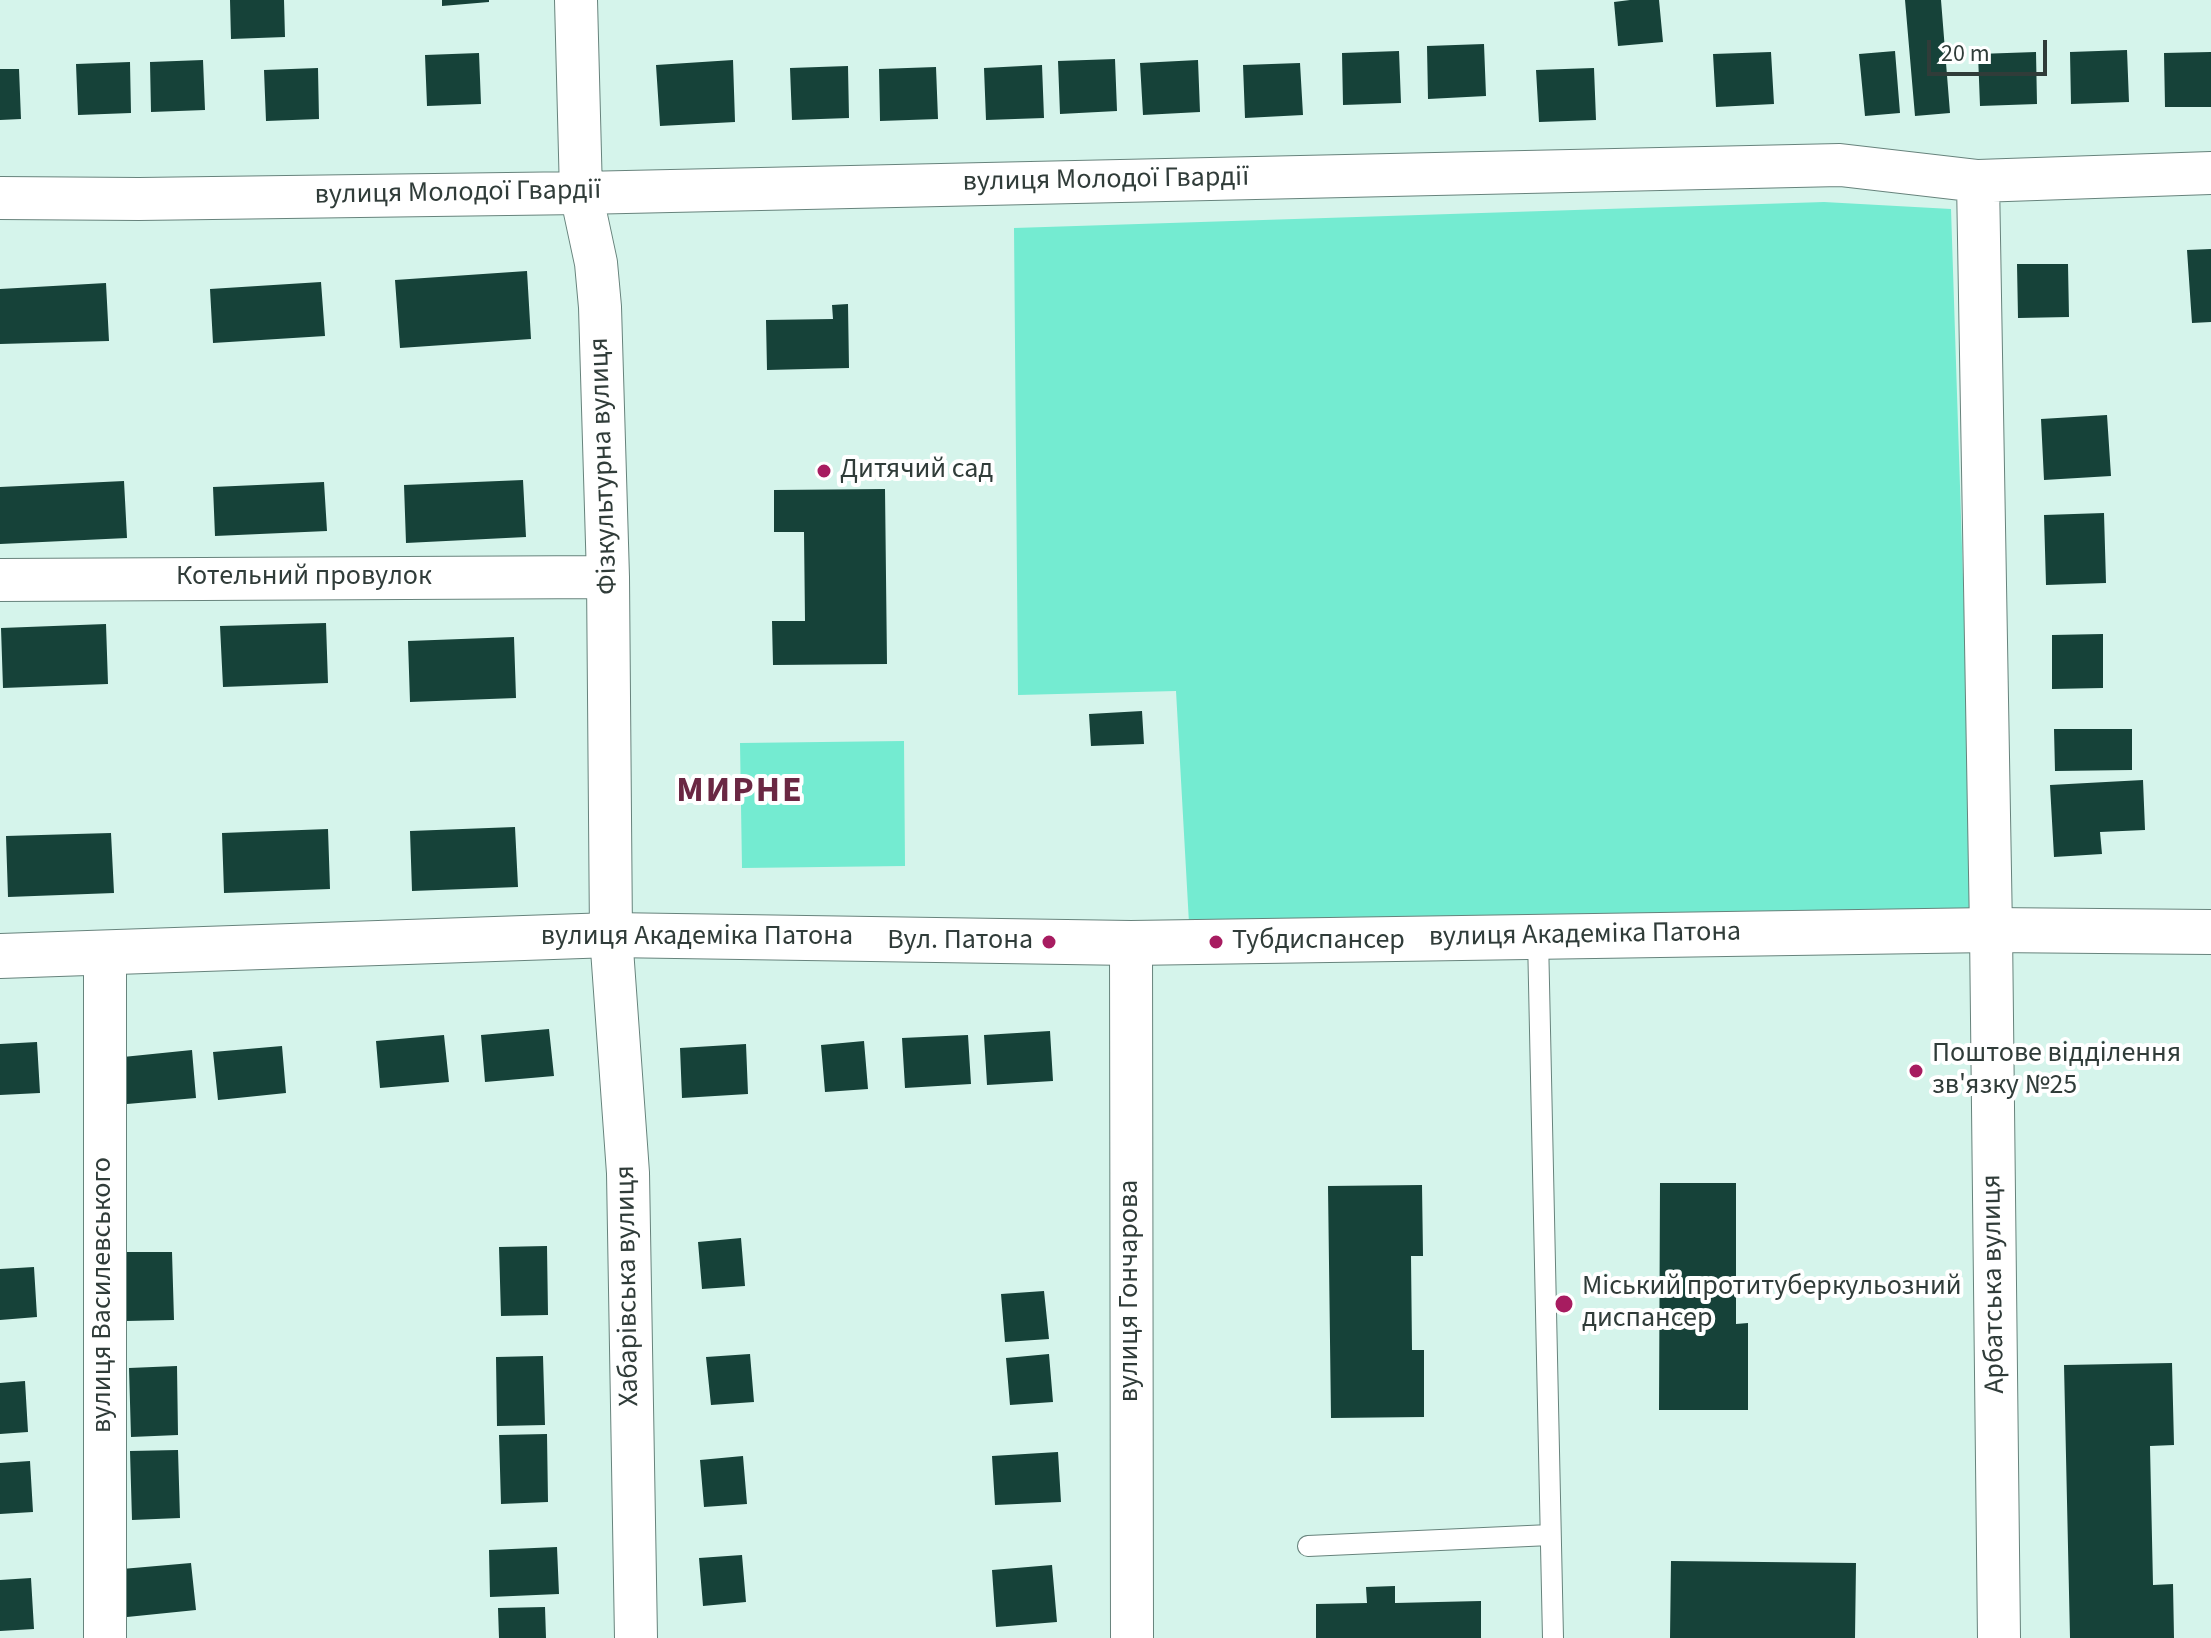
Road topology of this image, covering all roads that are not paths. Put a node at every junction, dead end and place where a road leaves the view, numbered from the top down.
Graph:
1 (576, 0) edge
2 (2211, 173) edge
3 (1978, 181) junction
4 (581, 193) junction
5 (0, 198) edge
6 (608, 577) junction
7 (0, 580) edge
8 (1991, 930) junction
9 (2211, 932) edge
10 (611, 935) junction
11 (1538, 937) junction
12 (1131, 943) junction
13 (105, 952) junction
14 (0, 956) edge
15 (1550, 1535) junction
16 (1308, 1546) dead end
17 (105, 1638) edge
18 (636, 1638) edge
19 (1132, 1638) edge
20 (1553, 1638) edge
21 (1999, 1638) edge

1 - 4 street, Фізкультурна вулиця
2 - 3 street, вулиця Молодої Гвардії
3 - 4 street, вулиця Молодої Гвардії
3 - 8 street, Арбатська вулиця
4 - 5 street, вулиця Молодої Гвардії
4 - 6 street, Фізкультурна вулиця
6 - 7 street, Котельний провулок
6 - 10 street, Фізкультурна вулиця
8 - 9 street, вулиця Академіка Патона
8 - 11 street, вулиця Академіка Патона
8 - 21 street, Арбатська вулиця
10 - 12 street, вулиця Академіка Патона
10 - 13 street, вулиця Академіка Патона
10 - 18 street, Хабарівська вулиця
11 - 12 street, вулиця Академіка Патона
11 - 15 lane
12 - 19 street, вулиця Гончарова
13 - 14 street, вулиця Академіка Патона
13 - 17 street, вулиця Василевського
15 - 16 lane
15 - 20 lane

